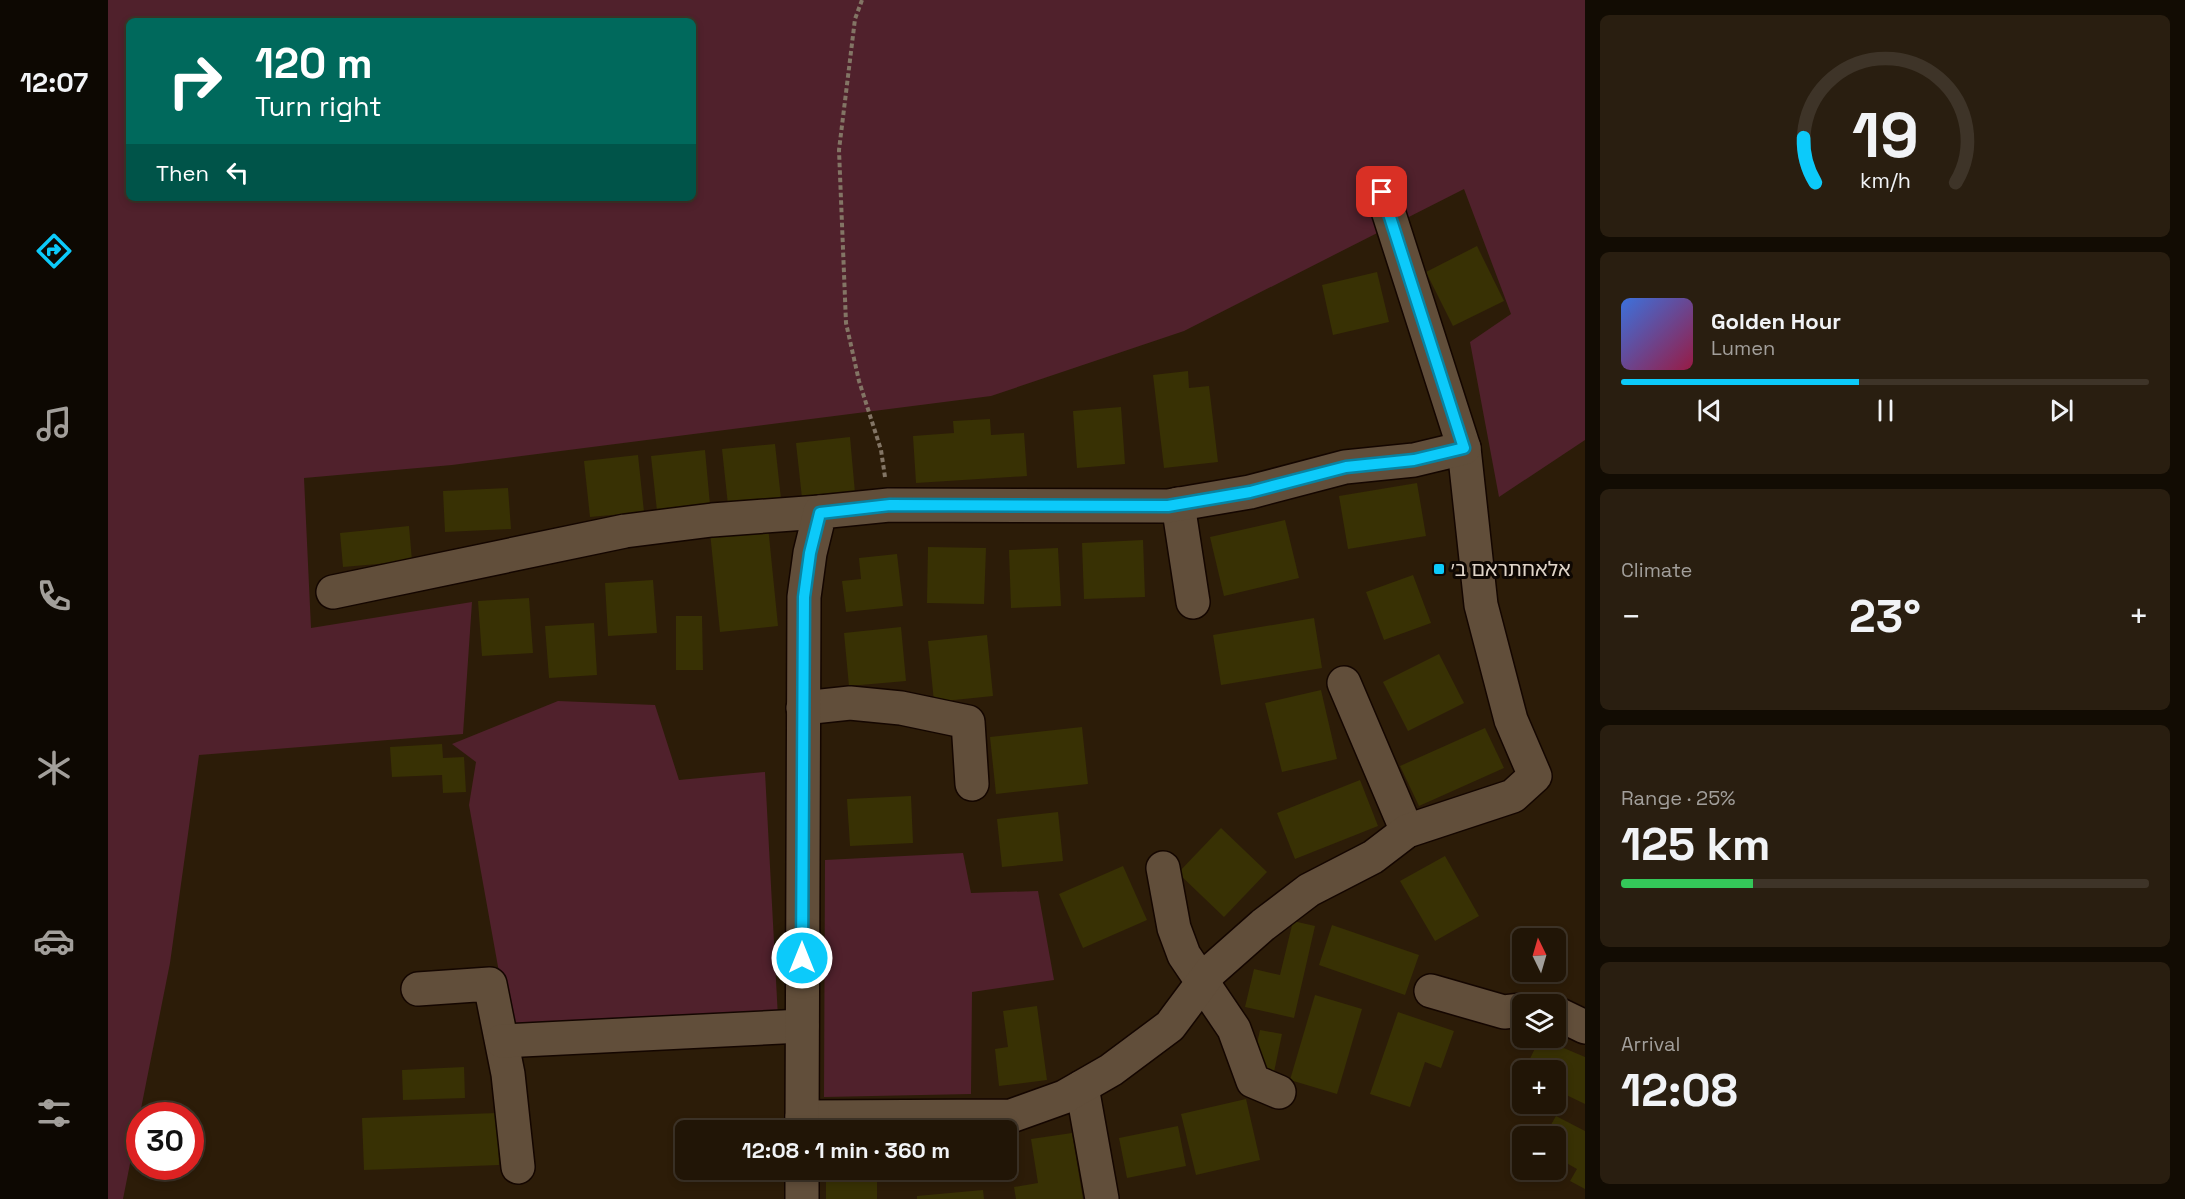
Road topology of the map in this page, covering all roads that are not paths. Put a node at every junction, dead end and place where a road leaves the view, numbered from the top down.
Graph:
1 (1382, 192) dead end
2 (1464, 448) junction
3 (1178, 504) junction
4 (820, 513) junction
5 (333, 592) dead end
6 (1193, 602) dead end
7 (1344, 683) dead end
8 (803, 708) junction
9 (972, 784) dead end
10 (1407, 831) junction
11 (1163, 868) dead end
12 (1202, 983) junction
13 (418, 989) dead end
14 (1431, 991) dead end
15 (1512, 1011) edge
16 (1566, 1018) edge
17 (802, 1026) junction
18 (1585, 1027) edge
19 (501, 1041) junction
20 (1082, 1087) junction
21 (1279, 1092) dead end
22 (802, 1120) edge
23 (906, 1120) edge
24 (518, 1167) dead end
25 (802, 1180) edge
26 (802, 1199) edge
27 (1102, 1199) edge

1 - 2 street
2 - 3 street
2 - 10 street
3 - 4 street
3 - 6 street
4 - 5 street
4 - 8 street
7 - 10 street
8 - 9 street
8 - 17 street
10 - 12 street
11 - 12 street
12 - 20 street
12 - 21 street
13 - 19 street
14 - 15 street
16 - 18 street
17 - 19 street
17 - 22 street
19 - 24 street
20 - 23 street
20 - 27 street
25 - 26 street

